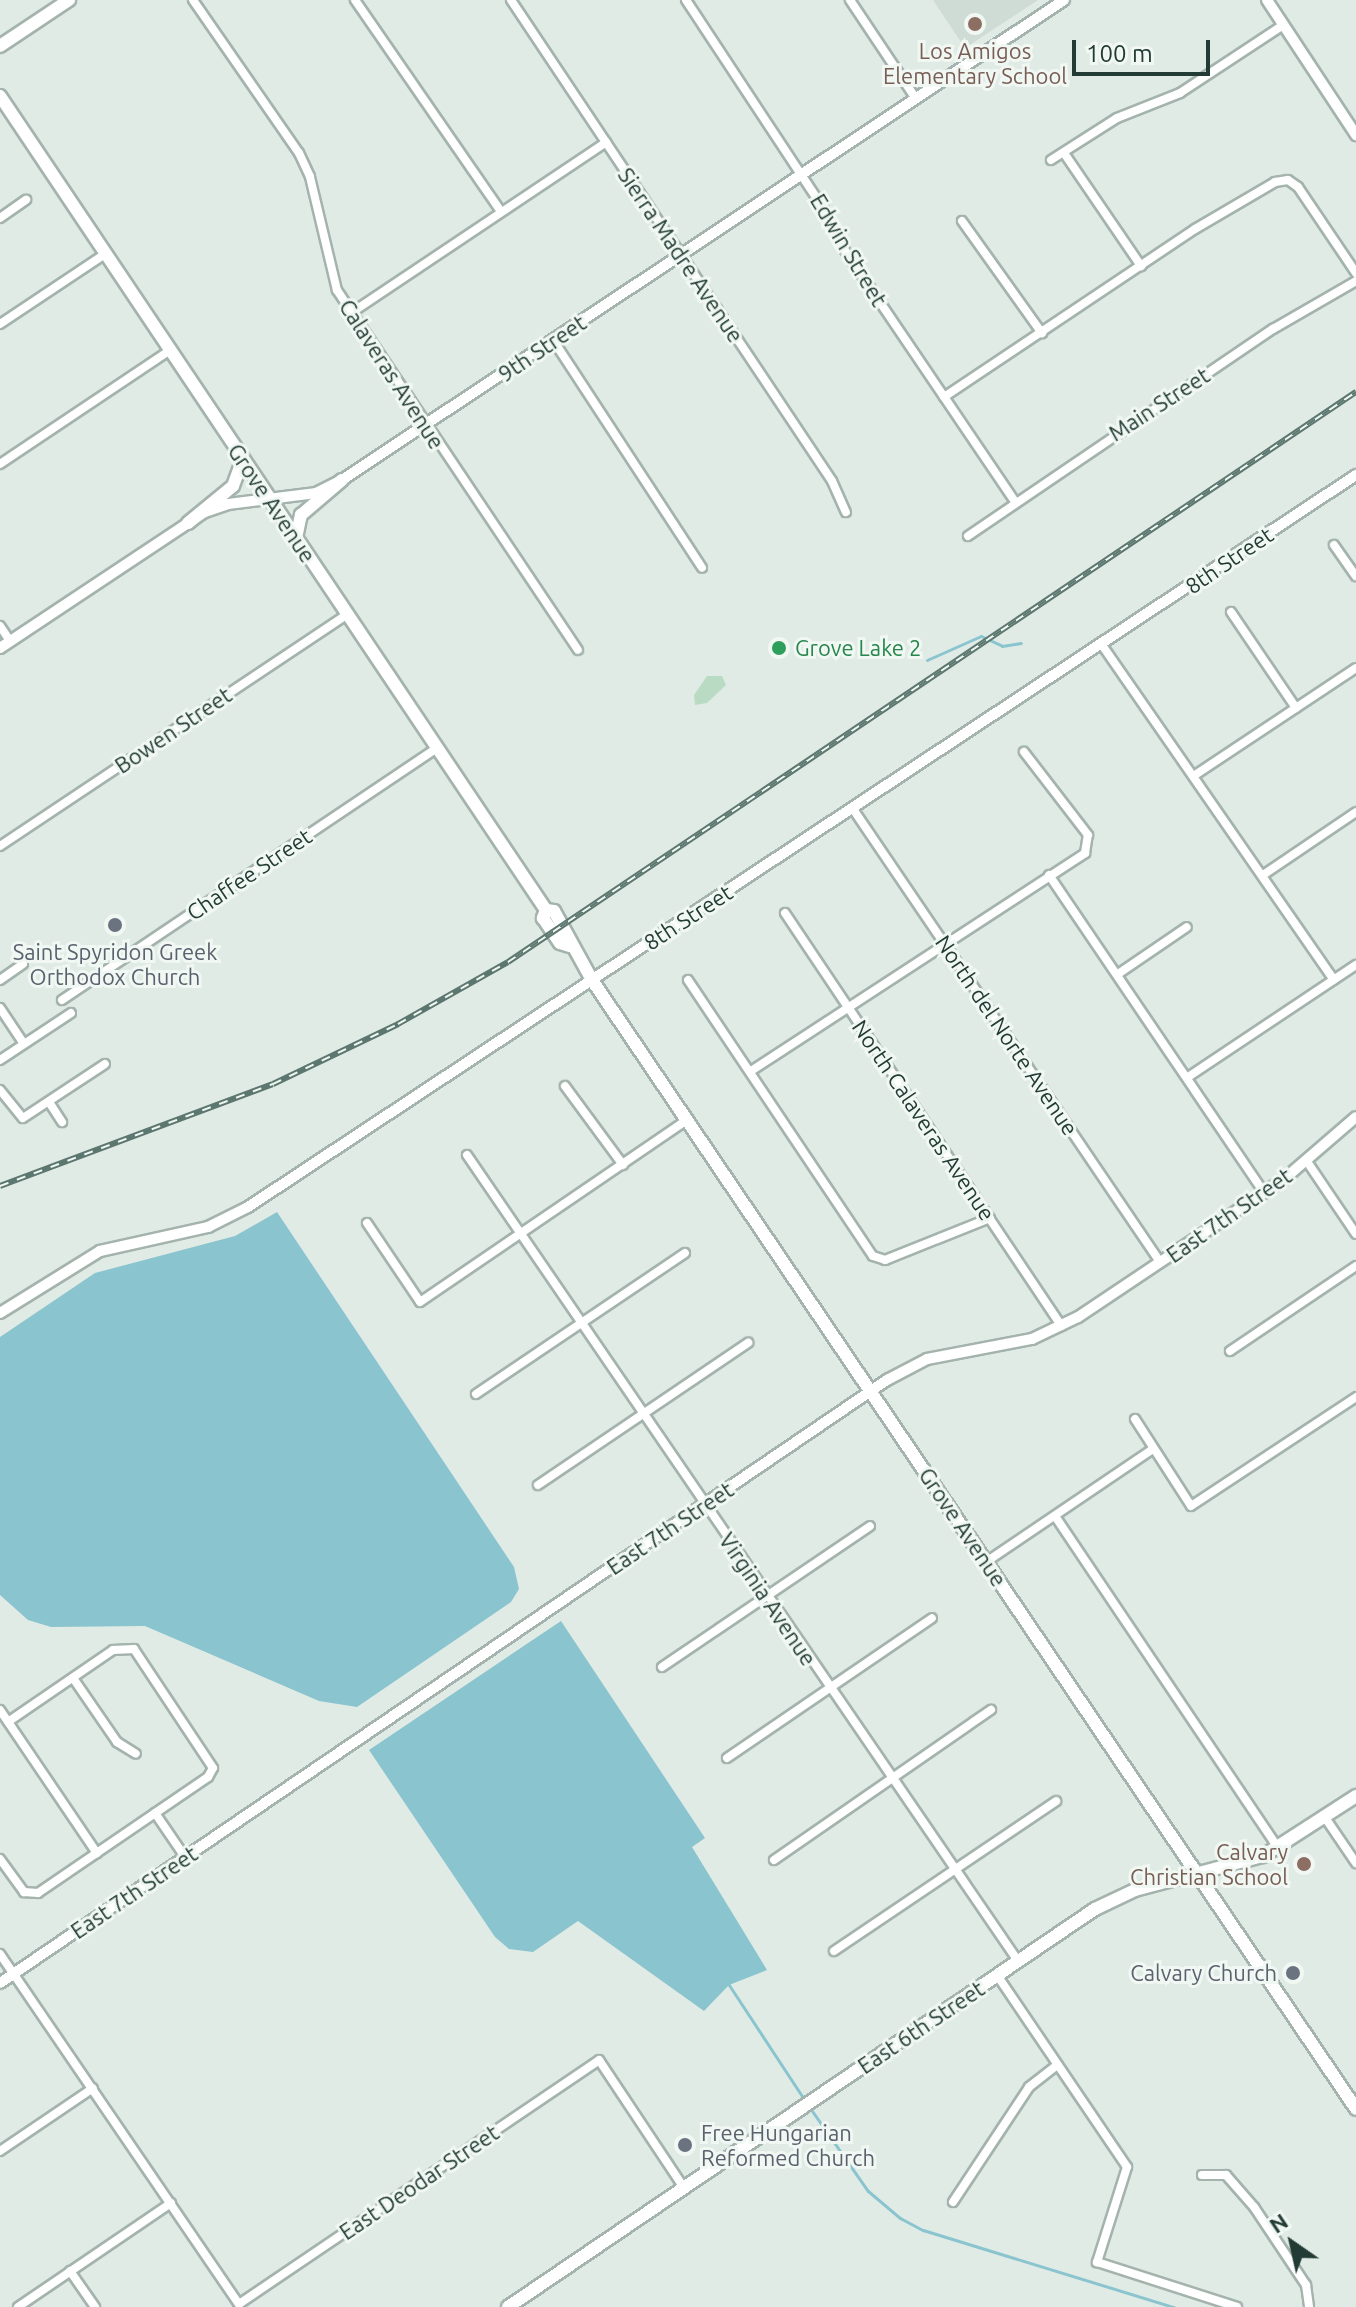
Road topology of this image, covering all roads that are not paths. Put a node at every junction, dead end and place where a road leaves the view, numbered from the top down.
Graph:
1 (69, 0) edge
2 (193, 0) edge
3 (355, 0) edge
4 (511, 0) edge
5 (686, 0) edge
6 (850, 0) edge
7 (1064, 0) edge
8 (1267, 0) edge
9 (1283, 25) junction
10 (0, 46) edge
11 (0, 96) edge
12 (916, 99) junction
13 (1356, 135) edge
14 (606, 142) junction
15 (1064, 153) junction
16 (1051, 160) dead end
17 (802, 174) junction
18 (26, 200) dead end
19 (501, 212) junction
20 (0, 218) edge
21 (962, 221) dead end
22 (105, 254) junction
23 (681, 255) junction
24 (1141, 266) junction
25 (1356, 273) edge
26 (1356, 281) edge
27 (351, 313) junction
28 (0, 324) edge
29 (1042, 333) junction
30 (553, 340) junction
31 (170, 350) junction
32 (944, 397) junction
33 (426, 425) junction
34 (243, 459) junction
35 (0, 464) edge
36 (1356, 475) edge
37 (342, 480) junction
38 (270, 499) junction
39 (1014, 500) junction
40 (846, 512) dead end
41 (188, 523) junction
42 (968, 536) dead end
43 (296, 538) junction
44 (1334, 545) dead end
45 (702, 568) dead end
46 (1356, 576) edge
47 (1231, 612) dead end
48 (346, 615) junction
49 (0, 626) edge
50 (10, 641) junction
51 (1102, 645) junction
52 (0, 648) edge
53 (578, 650) dead end
54 (1356, 668) edge
55 (1296, 708) junction
56 (437, 748) junction
57 (1024, 752) dead end
58 (1195, 775) junction
59 (853, 809) junction
60 (1356, 812) edge
61 (0, 846) edge
62 (1049, 875) junction
63 (1263, 875) junction
64 (785, 913) dead end
65 (1187, 927) dead end
66 (946, 943) junction
67 (23, 964) dead end
68 (1356, 965) edge
69 (1118, 974) junction
70 (0, 980) edge
71 (592, 980) junction
72 (688, 980) dead end
73 (1334, 980) junction
74 (62, 1000) dead end
75 (848, 1006) junction
76 (0, 1008) edge
77 (71, 1013) dead end
78 (24, 1044) junction
79 (0, 1060) edge
80 (105, 1064) dead end
81 (751, 1071) junction
82 (1188, 1077) junction
83 (565, 1086) dead end
84 (0, 1090) edge
85 (49, 1102) junction
86 (1356, 1117) edge
87 (688, 1119) junction
88 (62, 1122) dead end
89 (467, 1155) dead end
90 (1306, 1160) junction
91 (623, 1165) junction
92 (1264, 1193) junction
93 (990, 1218) junction
94 (367, 1223) dead end
95 (521, 1233) junction
96 (1356, 1234) edge
97 (685, 1253) dead end
98 (1160, 1262) junction
99 (1356, 1266) edge
100 (0, 1313) edge
101 (581, 1324) junction
102 (1062, 1326) junction
103 (748, 1343) dead end
104 (1230, 1351) dead end
105 (871, 1391) junction
106 (476, 1394) dead end
107 (1356, 1397) edge
108 (643, 1414) junction
109 (1135, 1419) dead end
110 (1153, 1449) junction
111 (538, 1485) dead end
112 (704, 1505) junction
113 (1055, 1516) junction
114 (870, 1526) dead end
115 (986, 1562) junction
116 (767, 1596) junction
117 (932, 1618) dead end
118 (662, 1667) dead end
119 (73, 1678) junction
120 (829, 1688) junction
121 (0, 1710) edge
122 (991, 1710) dead end
123 (8, 1722) junction
124 (136, 1754) dead end
125 (727, 1758) dead end
126 (894, 1778) junction
127 (1356, 1796) edge
128 (1056, 1801) dead end
129 (155, 1813) junction
130 (1324, 1816) junction
131 (1278, 1848) junction
132 (97, 1853) junction
133 (185, 1857) junction
134 (0, 1859) edge
135 (774, 1860) dead end
136 (1356, 1863) edge
137 (956, 1869) junction
138 (1199, 1876) junction
139 (834, 1951) dead end
140 (0, 1954) edge
141 (1018, 1961) junction
142 (13, 1974) junction
143 (997, 1975) junction
144 (0, 1983) edge
145 (1057, 2065) junction
146 (93, 2088) junction
147 (1356, 2109) edge
148 (0, 2151) edge
149 (1202, 2175) dead end
150 (684, 2188) junction
151 (953, 2202) dead end
152 (171, 2203) junction
153 (70, 2271) junction
154 (18, 2307) edge
155 (95, 2307) edge
156 (508, 2307) edge
157 (1237, 2307) edge
158 (1309, 2307) edge

1 - 10 main road
2 - 27 street, Calaveras Avenue
3 - 19 street
4 - 14 street, Sierra Madre Avenue
5 - 17 street, Edwin Street
6 - 12 street
7 - 12 street, 9th Street
8 - 9 street
9 - 13 street
9 - 15 street
11 - 22 main road, Grove Avenue
12 - 17 street, 9th Street
14 - 19 street
14 - 23 street, Sierra Madre Avenue
15 - 16 street
15 - 24 street
17 - 23 street, 9th Street
17 - 32 street, Edwin Street
18 - 20 street
19 - 27 street
21 - 29 street
22 - 28 street
22 - 31 main road, Grove Avenue
23 - 30 street, 9th Street
23 - 40 street, Sierra Madre Avenue
24 - 25 street
24 - 29 street
26 - 39 street, Main Street
27 - 33 street, Calaveras Avenue
29 - 32 street
30 - 33 street, 9th Street
30 - 45 street
31 - 34 main road, Grove Avenue
31 - 35 street
32 - 39 street, Edwin Street
33 - 37 street, 9th Street
33 - 53 street, Calaveras Avenue
34 - 38 main road, Grove Avenue
34 - 41 main road
36 - 51 street, 8th Street
37 - 38 street, 9th Street
37 - 43 main road
38 - 41 street, 9th Street
38 - 43 main road, Grove Avenue
39 - 42 street, Main Street
41 - 50 street, 9th Street
43 - 48 main road, Grove Avenue
44 - 46 street
47 - 55 street
48 - 56 main road, Grove Avenue
48 - 61 street, Bowen Street
49 - 50 street
50 - 52 street, 9th Street
51 - 58 street
51 - 59 street, 8th Street
54 - 55 street
55 - 58 street
56 - 71 main road, Grove Avenue
56 - 74 street, Chaffee Street
57 - 62 street
58 - 63 street
59 - 66 street, North del Norte Avenue
59 - 71 street, 8th Street
60 - 63 street
62 - 66 street
62 - 69 street
63 - 73 street
64 - 75 street, North Calaveras Avenue
65 - 69 street
66 - 75 street
66 - 98 street, North del Norte Avenue
67 - 70 street
68 - 73 street
69 - 82 street
71 - 87 main road, Grove Avenue
71 - 100 street, 8th Street
72 - 81 street
73 - 82 street
75 - 81 street
75 - 93 street, North Calaveras Avenue
76 - 78 street
77 - 78 street
78 - 79 street
80 - 85 street
81 - 93 street
82 - 92 street
83 - 91 street
84 - 85 street
85 - 88 street
86 - 90 street, East 7th Street
87 - 91 street
87 - 105 main road, Grove Avenue
89 - 95 street, Virginia Avenue
90 - 92 street, East 7th Street
90 - 96 street
91 - 95 street
92 - 98 street, East 7th Street
93 - 102 street, North Calaveras Avenue
94 - 95 street
95 - 101 street, Virginia Avenue
97 - 101 street
98 - 102 street, East 7th Street
99 - 104 street
101 - 106 street
101 - 108 street, Virginia Avenue
102 - 105 street, East 7th Street
103 - 108 street
105 - 112 street, East 7th Street
105 - 115 main road, Grove Avenue
107 - 110 street
108 - 111 street
108 - 112 street, Virginia Avenue
109 - 110 street
110 - 113 street
112 - 116 street, Virginia Avenue
112 - 133 street, East 7th Street
113 - 115 street
113 - 131 street
114 - 116 street
115 - 138 main road, Grove Avenue
116 - 118 street
116 - 120 street, Virginia Avenue
117 - 120 street
119 - 123 street
119 - 124 street
119 - 129 street
120 - 125 street
120 - 126 street, Virginia Avenue
121 - 123 street
122 - 126 street
123 - 132 street
126 - 135 street
126 - 137 street, Virginia Avenue
127 - 130 main road, East 6th Street
128 - 137 street
129 - 132 street
129 - 133 street
130 - 131 main road, East 6th Street
130 - 136 street
131 - 138 main road, East 6th Street
132 - 134 street
133 - 142 street, East 7th Street
137 - 139 street
137 - 141 street, Virginia Avenue
138 - 141 main road, East 6th Street
138 - 147 main road, Grove Avenue
140 - 142 street
141 - 143 main road, East 6th Street
142 - 144 street, East 7th Street
142 - 146 street
143 - 145 street
143 - 150 main road, East 6th Street
145 - 151 street
145 - 157 street
146 - 148 street
146 - 152 street
149 - 158 street
150 - 152 street, East Deodar Street
150 - 156 main road, East 6th Street
152 - 153 street
153 - 154 street
153 - 155 street

